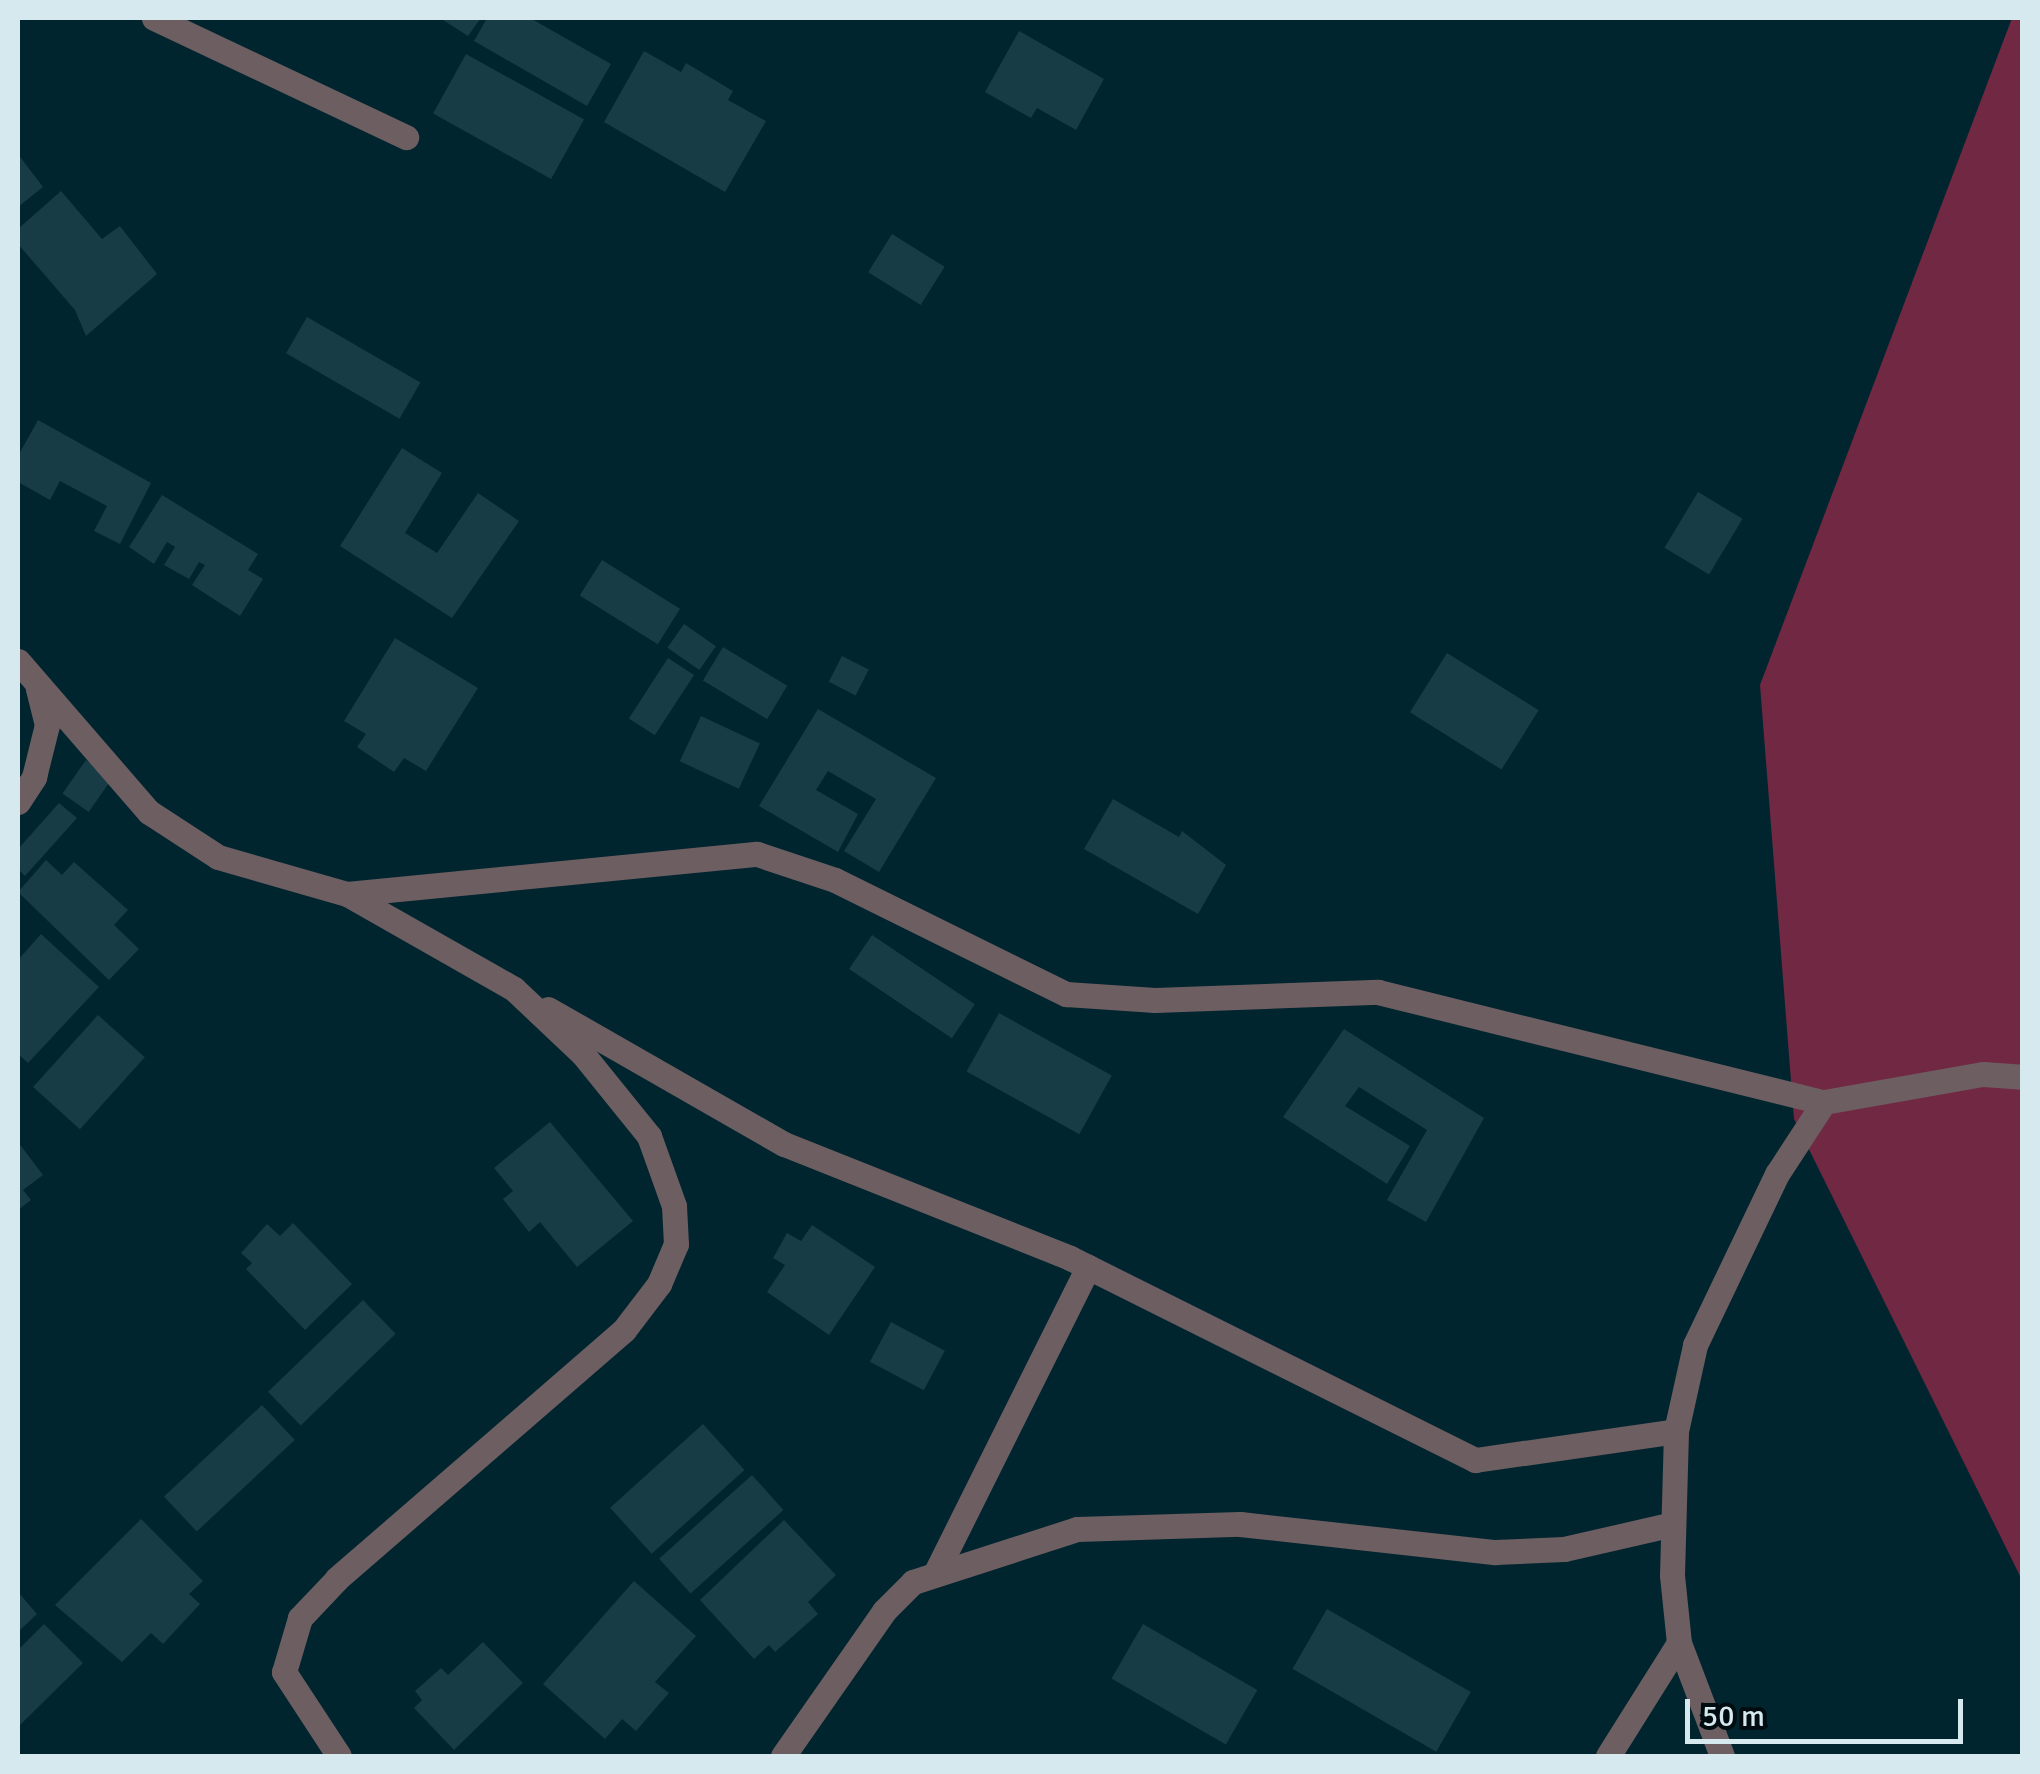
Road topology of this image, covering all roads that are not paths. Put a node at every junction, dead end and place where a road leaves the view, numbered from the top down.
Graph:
1 (154, 18) edge
2 (406, 137) dead end
3 (18, 662) edge
4 (36, 683) junction
5 (18, 802) edge
6 (347, 894) junction
7 (514, 990) junction
8 (2022, 1077) edge
9 (1824, 1102) junction
10 (1088, 1267) junction
11 (1676, 1431) junction
12 (1673, 1524) junction
13 (936, 1572) junction
14 (1679, 1643) junction
15 (339, 1756) edge
16 (783, 1756) edge
17 (1608, 1756) edge
18 (1722, 1756) edge

1 - 2 street
3 - 4 street
4 - 5 street
4 - 6 street
6 - 7 street
6 - 9 street
7 - 10 street
7 - 15 street
8 - 9 street
9 - 11 street
10 - 11 street
10 - 13 street
11 - 12 street
12 - 13 street
12 - 14 street
13 - 16 street
14 - 17 street
14 - 18 street

